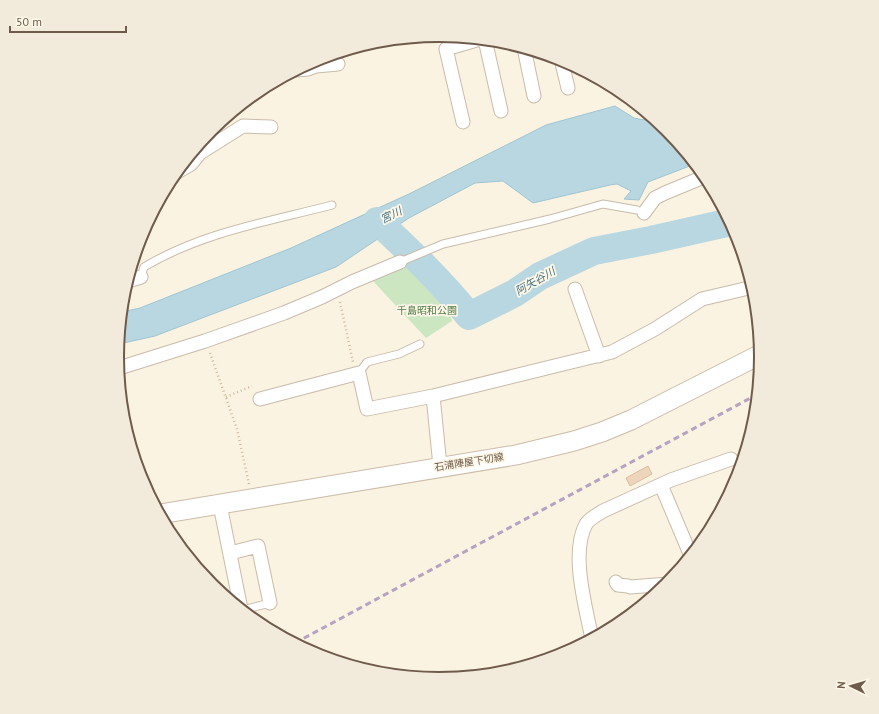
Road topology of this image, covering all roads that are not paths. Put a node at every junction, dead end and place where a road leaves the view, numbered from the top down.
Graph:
1 (465, 43) edge
2 (486, 46) edge
3 (525, 54) edge
4 (338, 64) dead end
5 (320, 66) edge
6 (563, 67) edge
7 (568, 88) dead end
8 (534, 96) dead end
9 (501, 111) dead end
10 (463, 122) dead end
11 (271, 127) dead end
12 (191, 164) edge
13 (699, 179) edge
14 (332, 205) dead end
15 (640, 212) joint
16 (400, 262) joint
17 (141, 277) joint
18 (134, 279) edge
19 (575, 289) dead end
20 (747, 289) edge
21 (420, 344) dead end
22 (599, 356) junction
23 (754, 358) edge
24 (124, 366) edge
25 (357, 373) junction
26 (257, 395) road end
27 (433, 396) junction
28 (731, 459) dead end
29 (440, 466) junction
30 (661, 485) junction
31 (220, 505) junction
32 (168, 516) edge
33 (688, 550) edge
34 (230, 553) junction
35 (616, 582) dead end
36 (657, 585) edge
37 (240, 601) edge
38 (270, 603) joint
39 (249, 608) edge
40 (591, 633) edge

1 - 10 street
2 - 9 street
3 - 8 street
4 - 5 street
6 - 7 street
11 - 12 street
13 - 15 street
14 - 17 lane
15 - 16 lane
16 - 24 street
17 - 18 street
19 - 22 street
20 - 22 street
21 - 25 lane
22 - 27 street
23 - 29 main road, 石浦陣屋下切線
25 - 26 street
25 - 27 street
27 - 29 street
28 - 30 street
29 - 31 main road, 石浦陣屋下切線
30 - 33 street
30 - 40 street
31 - 32 main road, 石浦陣屋下切線
31 - 34 street
34 - 37 street
34 - 38 street
35 - 36 street
38 - 39 lane

